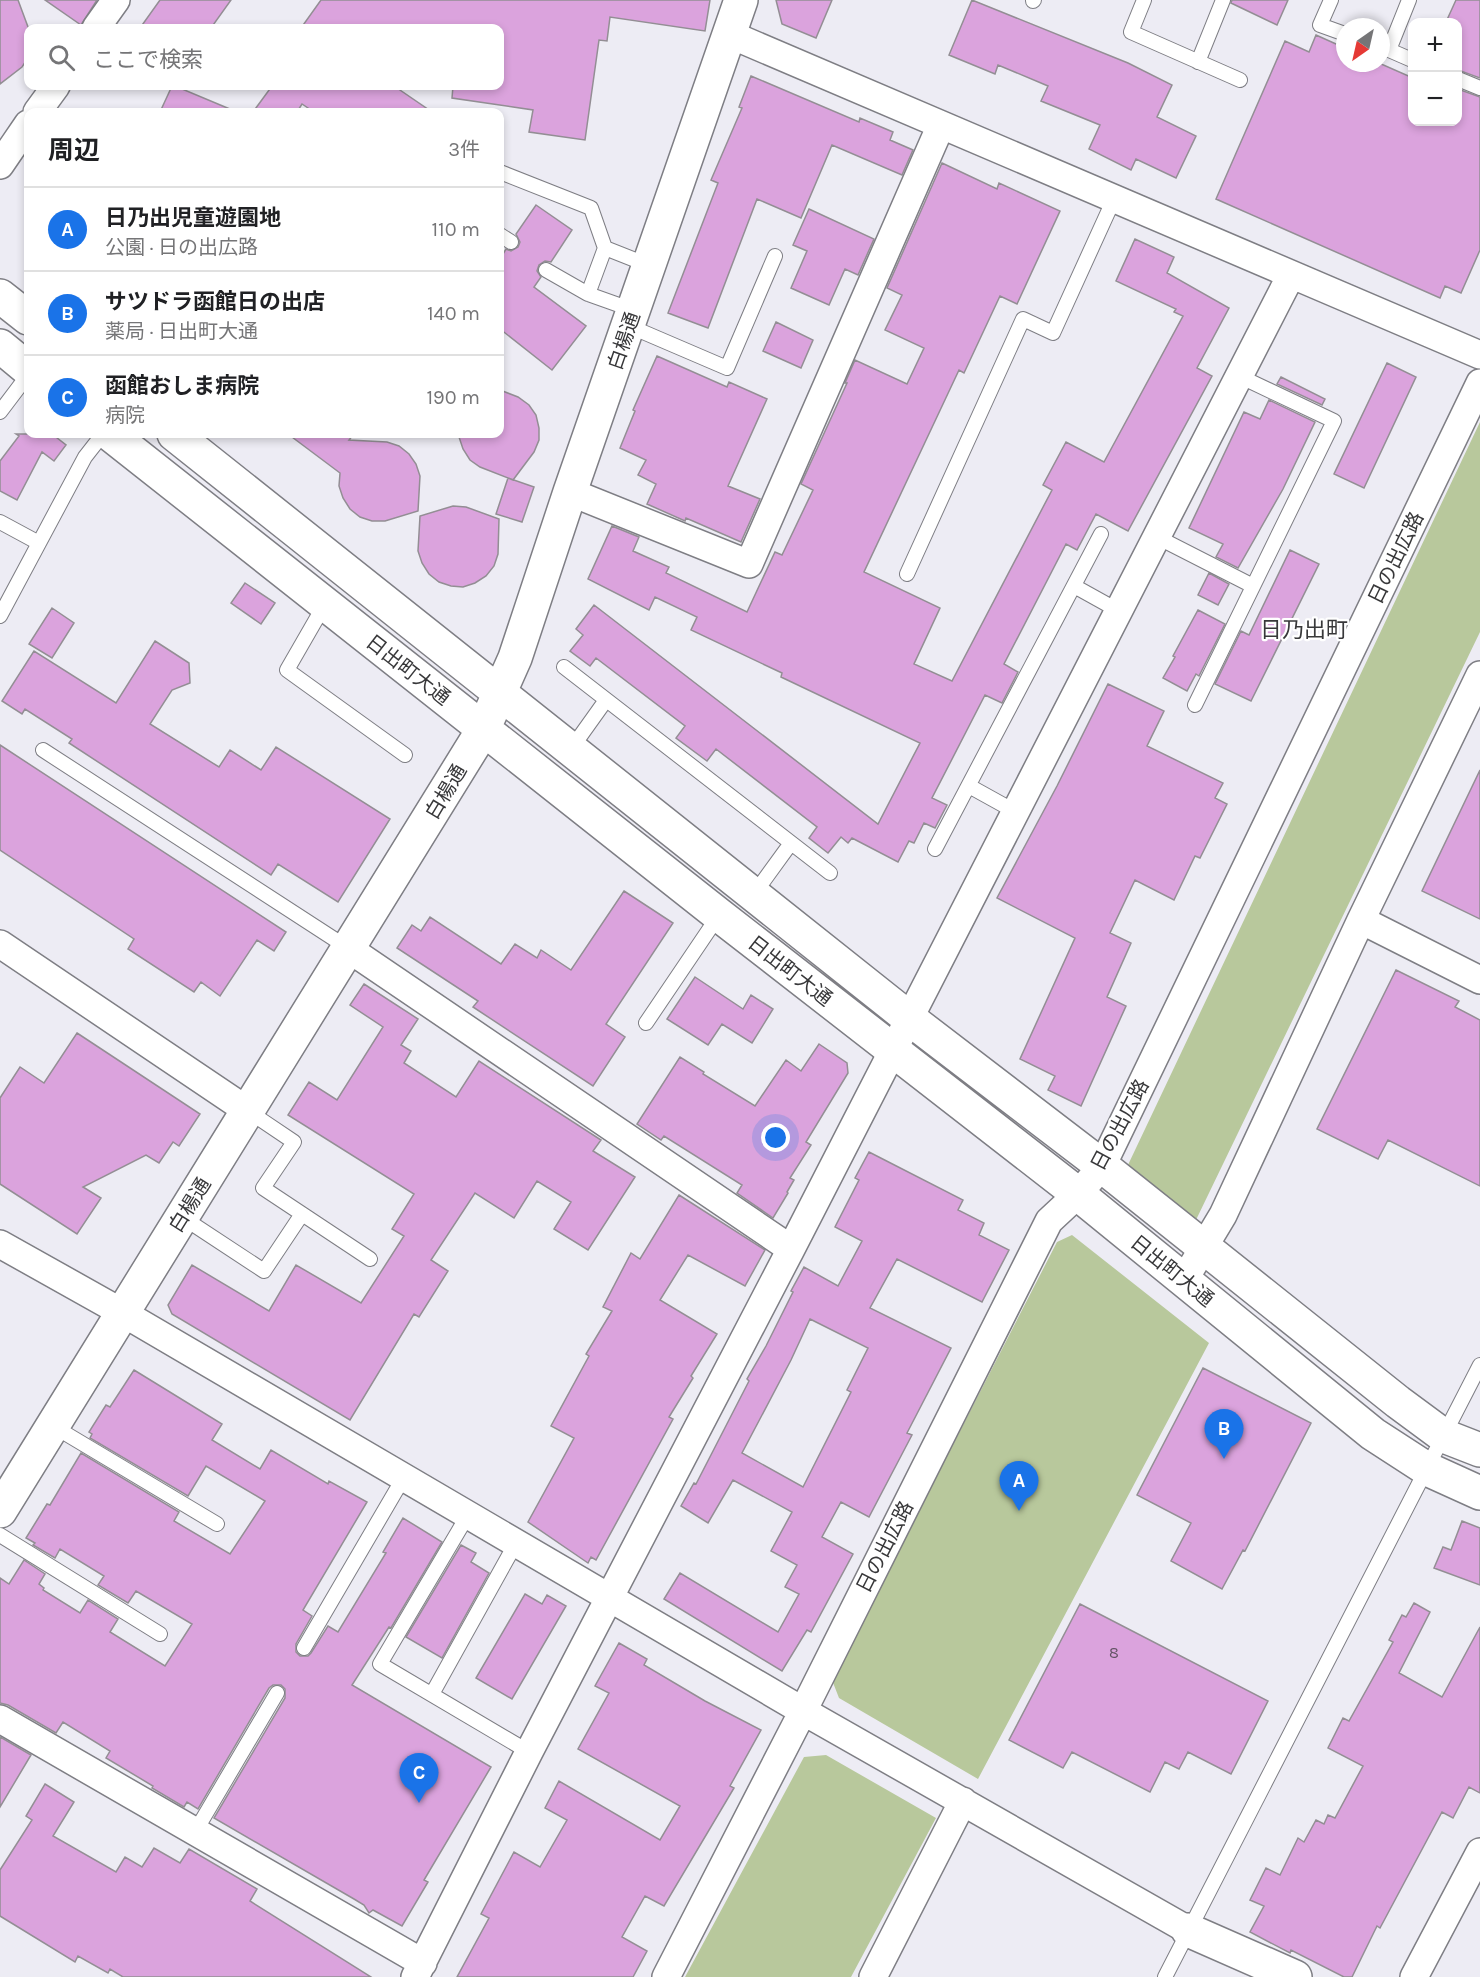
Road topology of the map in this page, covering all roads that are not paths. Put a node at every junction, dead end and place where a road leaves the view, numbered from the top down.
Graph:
1 (116, 0) edge
2 (741, 0) edge
3 (1144, 0) edge
4 (1223, 0) edge
5 (1331, 0) edge
6 (1409, 0) edge
7 (99, 24) edge
8 (1336, 31) edge
9 (729, 34) junction
10 (1390, 39) edge
11 (1390, 51) edge
12 (1408, 58) edge
13 (1198, 62) junction
14 (1240, 80) dead end
15 (1462, 81) edge
16 (1480, 88) edge
17 (53, 90) edge
18 (40, 108) edge
19 (941, 125) junction
20 (24, 130) edge
21 (0, 165) edge
22 (504, 174) edge
23 (1114, 199) junction
24 (605, 248) junction
25 (775, 256) dead end
26 (650, 266) junction
27 (546, 270) dead end
28 (1291, 275) junction
29 (588, 294) junction
30 (0, 296) edge
31 (24, 315) edge
32 (631, 319) junction
33 (0, 346) edge
34 (1480, 355) edge
35 (24, 366) edge
36 (1239, 376) junction
37 (24, 380) edge
38 (1480, 383) edge
39 (0, 412) edge
40 (100, 438) edge
41 (115, 438) edge
42 (179, 438) edge
43 (570, 492) junction
44 (0, 522) edge
45 (1101, 534) dead end
46 (1157, 537) junction
47 (39, 543) junction
48 (908, 574) dead end
49 (1074, 586) junction
50 (1254, 586) junction
51 (325, 604) junction
52 (1119, 611) junction
53 (0, 616) edge
54 (564, 667) dead end
55 (1480, 675) edge
56 (500, 692) junction
57 (606, 700) junction
58 (1195, 705) dead end
59 (483, 730) junction
60 (570, 748) junction
61 (43, 750) dead end
62 (405, 755) dead end
63 (969, 786) junction
64 (1016, 812) junction
65 (791, 843) junction
66 (935, 849) dead end
67 (830, 873) dead end
68 (754, 894) junction
69 (719, 915) junction
70 (1361, 920) junction
71 (0, 944) edge
72 (349, 949) junction
73 (1480, 980) edge
74 (910, 1018) junction
75 (646, 1023) dead end
76 (892, 1051) junction
77 (248, 1112) junction
78 (1102, 1166) junction
79 (1078, 1194) junction
80 (302, 1214) junction
81 (183, 1217) junction
82 (0, 1244) edge
83 (791, 1249) junction
84 (1203, 1249) junction
85 (370, 1259) dead end
86 (1184, 1280) junction
87 (123, 1313) junction
88 (1480, 1365) edge
89 (53, 1426) junction
90 (1444, 1436) junction
91 (1480, 1450) edge
92 (1427, 1469) junction
93 (404, 1477) junction
94 (1480, 1493) edge
95 (0, 1511) edge
96 (468, 1515) junction
97 (217, 1524) dead end
98 (0, 1535) edge
99 (516, 1543) junction
100 (610, 1598) junction
101 (160, 1634) dead end
102 (304, 1648) dead end
103 (277, 1693) dead end
104 (432, 1694) junction
105 (803, 1711) junction
106 (0, 1719) edge
107 (529, 1752) junction
108 (963, 1801) junction
109 (195, 1832) junction
110 (1478, 1860) edge
111 (1188, 1930) junction
112 (419, 1970) edge
113 (666, 1977) edge
114 (873, 1977) edge
115 (1165, 1977) edge
116 (1295, 1977) edge
117 (1414, 1977) edge

1 - 7 street
2 - 9 street, 白楊通
3 - 13 lane
4 - 13 lane
5 - 8 lane
6 - 10 lane
9 - 19 street
9 - 26 street, 白楊通
11 - 12 lane
13 - 14 lane
15 - 16 lane
17 - 18 street
19 - 23 street
19 - 43 street
20 - 21 street
22 - 24 lane
23 - 28 street
23 - 48 lane
24 - 26 lane
24 - 29 lane
25 - 32 lane
26 - 32 street, 白楊通
27 - 29 lane
28 - 34 street
28 - 36 street
29 - 32 lane
30 - 31 street
32 - 43 street, 白楊通
33 - 35 street
36 - 46 street
36 - 50 lane
37 - 39 lane
38 - 78 street, 日の出広路
40 - 47 lane
41 - 51 street, 日出町大通
42 - 56 street, 日出町大通
43 - 56 street, 白楊通
44 - 47 lane
45 - 49 lane
46 - 50 lane
46 - 52 street
47 - 53 lane
49 - 52 lane
49 - 63 lane
50 - 58 lane
51 - 59 street, 日出町大通
51 - 62 lane
52 - 64 street
54 - 57 lane
55 - 70 street
56 - 59 street, 白楊通
56 - 60 street, 日出町大通
57 - 60 lane
57 - 65 lane
59 - 69 street, 日出町大通
59 - 72 street, 白楊通
60 - 68 street, 日出町大通
61 - 72 lane
63 - 64 lane
63 - 66 lane
64 - 74 street
65 - 67 lane
65 - 68 lane
68 - 74 street, 日出町大通
69 - 75 lane
69 - 76 street, 日出町大通
70 - 73 street
70 - 84 street
71 - 77 street
72 - 77 street, 白楊通
72 - 83 street
74 - 76 street
74 - 78 street, 日出町大通
76 - 79 street, 日出町大通
76 - 83 street
77 - 80 lane
77 - 81 street, 白楊通
78 - 79 street, 日の出広路
78 - 84 street, 日出町大通
79 - 86 street, 日出町大通
79 - 105 street, 日の出広路
80 - 81 lane
80 - 85 lane
81 - 87 street, 白楊通
82 - 87 street
83 - 100 street
84 - 86 street
84 - 90 street, 日出町大通
86 - 92 street, 日出町大通
87 - 89 street, 白楊通
87 - 93 street
88 - 90 lane
89 - 95 street, 白楊通
89 - 97 lane
90 - 91 street, 日出町大通
90 - 92 lane
92 - 94 street, 日出町大通
92 - 111 lane
93 - 96 street
93 - 102 lane
96 - 99 street
96 - 104 lane
98 - 101 lane
99 - 100 street
99 - 104 lane
100 - 105 street
100 - 107 street
103 - 109 lane
104 - 107 lane
105 - 108 street
105 - 113 street, 日の出広路
106 - 109 street
107 - 112 street
108 - 111 street
108 - 114 street
109 - 112 street
110 - 117 street
111 - 115 lane
111 - 116 street

